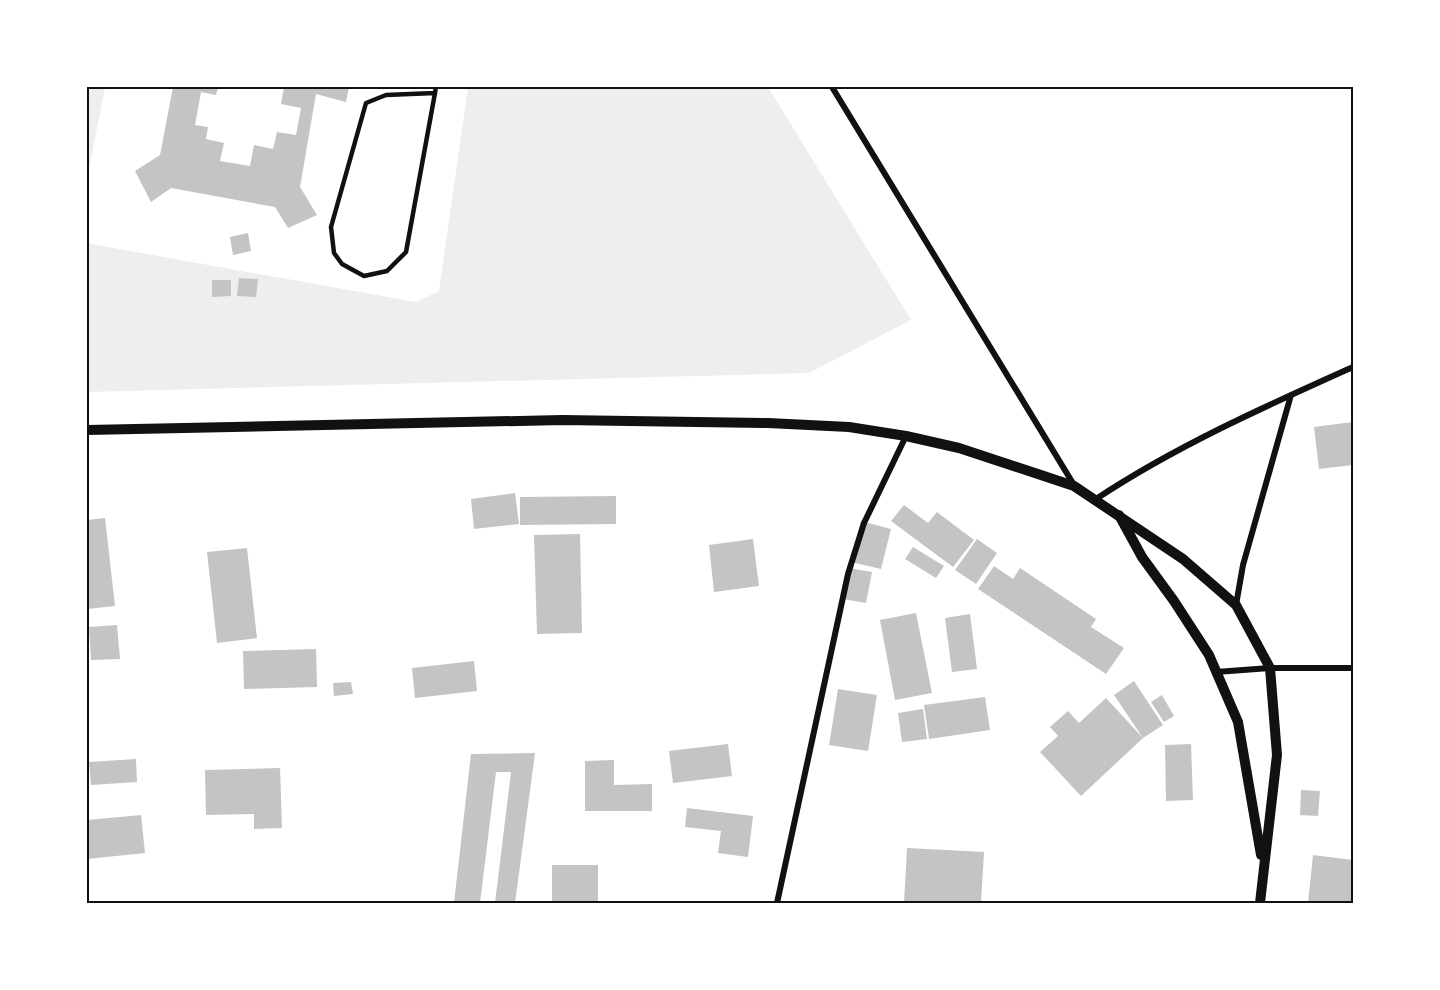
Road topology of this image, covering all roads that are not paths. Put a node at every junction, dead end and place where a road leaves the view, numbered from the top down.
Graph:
1 (436, 87) edge
2 (832, 87) edge
3 (435, 93) junction
4 (1353, 367) edge
5 (1291, 395) junction
6 (87, 430) edge
7 (906, 436) junction
8 (1074, 486) junction
9 (1096, 499) junction
10 (1117, 512) junction
11 (1236, 605) junction
12 (1270, 668) junction
13 (1353, 668) edge
14 (1216, 672) junction
15 (1263, 866) junction
16 (777, 903) edge
17 (1260, 903) edge

1 - 3 lane
2 - 8 street
3 - 3 lane
4 - 5 street
5 - 9 street
5 - 11 street
6 - 7 street
7 - 8 street
7 - 16 street
8 - 9 street
9 - 10 street
10 - 11 street
10 - 14 street
11 - 12 street
12 - 13 street
12 - 14 street
12 - 15 street
14 - 15 street
15 - 17 street

